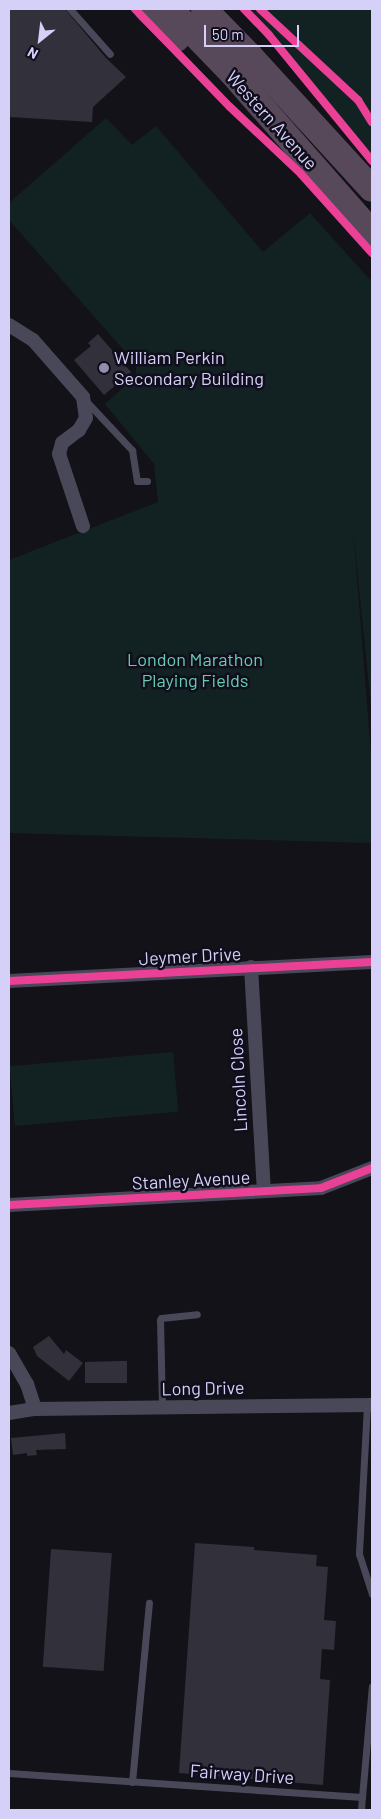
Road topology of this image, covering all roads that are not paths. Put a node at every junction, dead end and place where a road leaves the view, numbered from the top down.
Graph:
1 (70, 9) edge
2 (147, 9) edge
3 (170, 9) edge
4 (204, 9) edge
5 (228, 9) edge
6 (110, 54) dead end
7 (346, 159) junction
8 (320, 173) junction
9 (372, 189) edge
10 (372, 233) edge
11 (9, 325) edge
12 (83, 397) junction
13 (147, 481) dead end
14 (83, 526) dead end
15 (372, 962) edge
16 (251, 968) junction
17 (9, 980) edge
18 (372, 1168) edge
19 (264, 1191) junction
20 (9, 1206) edge
21 (197, 1314) dead end
22 (9, 1353) edge
23 (370, 1405) edge
24 (162, 1407) junction
25 (35, 1409) junction
26 (9, 1413) edge
27 (372, 1594) edge
28 (149, 1603) dead end
29 (372, 1686) edge
30 (9, 1774) edge
31 (132, 1782) junction
32 (362, 1797) junction
33 (361, 1810) edge

1 - 6 lane
2 - 8 highway
3 - 8 highway, Western Avenue
4 - 7 highway, Western Avenue
5 - 7 highway
7 - 9 highway, Western Avenue
8 - 10 highway, Western Avenue
11 - 12 street
12 - 13 lane
12 - 14 street
15 - 16 street, Jeymer Drive
16 - 17 street, Jeymer Drive
16 - 19 street, Lincoln Close
18 - 19 street, Stanley Avenue
19 - 20 street, Stanley Avenue
21 - 24 lane
22 - 25 street
23 - 24 street, Long Drive
23 - 27 lane
24 - 25 street, Long Drive
25 - 26 street, Long Drive
28 - 31 lane
29 - 32 lane
30 - 31 lane, Fairway Drive
31 - 32 lane, Fairway Drive
32 - 33 lane

